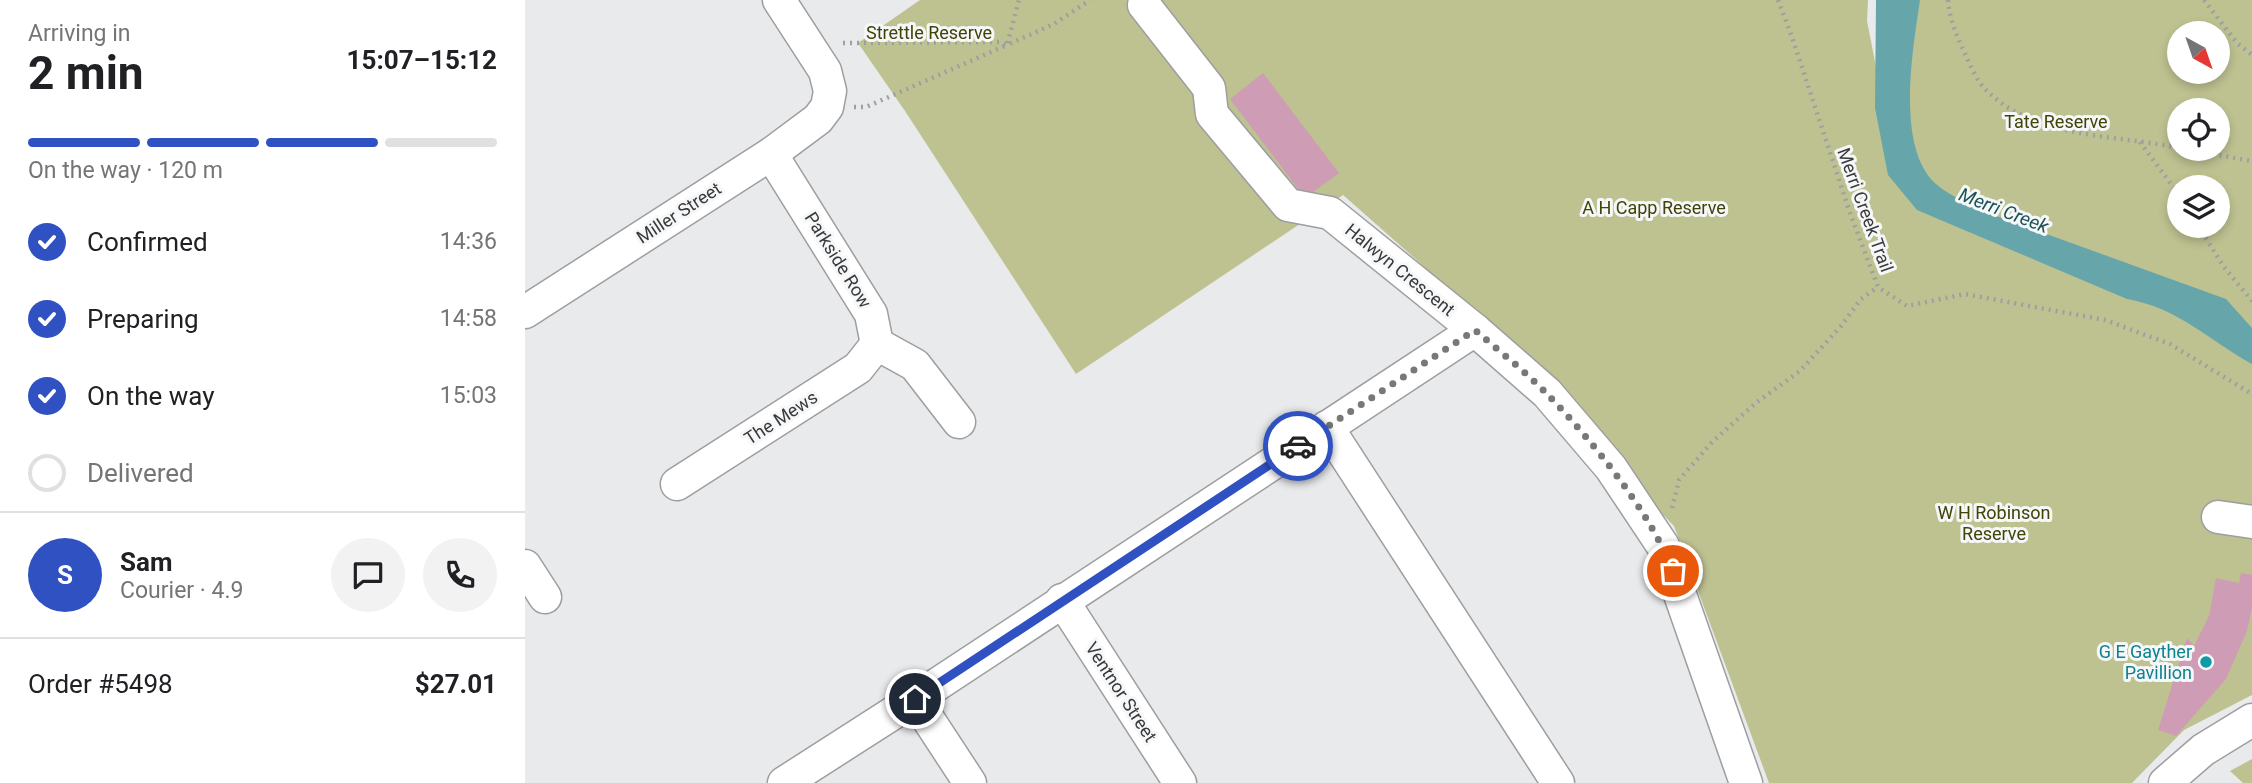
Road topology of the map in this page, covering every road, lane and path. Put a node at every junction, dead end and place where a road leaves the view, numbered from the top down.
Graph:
1 (779, 0) edge
2 (1019, 0) edge
3 (1090, 0) edge
4 (1777, 0) edge
5 (1948, 0) edge
6 (2204, 0) edge
7 (1144, 5) dead end
8 (843, 43) dead end
9 (1007, 45) junction
10 (2252, 55) edge
11 (827, 107) junction
12 (2139, 141) junction
13 (2167, 146) edge
14 (771, 153) junction
15 (2230, 157) edge
16 (2252, 161) edge
17 (2167, 179) edge
18 (2206, 238) edge
19 (1878, 287) junction
20 (2252, 301) edge
21 (525, 312) edge
22 (1475, 330) junction
23 (877, 344) junction
24 (2252, 394) edge
25 (959, 422) dead end
26 (1327, 427) junction
27 (677, 484) dead end
28 (2218, 517) dead end
29 (2252, 522) edge
30 (1664, 546) junction
31 (525, 566) edge
32 (545, 597) dead end
33 (1062, 600) junction
34 (915, 699) junction
35 (2252, 720) edge
36 (1737, 779) edge
37 (784, 783) edge
38 (970, 783) edge
39 (1180, 783) edge
40 (1558, 783) edge
41 (2165, 783) edge

1 - 11 street
2 - 9 path
3 - 9 path
4 - 19 path, Merri Creek Trail
5 - 12 path
6 - 10 path
7 - 22 street, Halwyn Crescent
8 - 9 path
9 - 11 path
11 - 14 street, Miller Street
12 - 13 path
12 - 17 path
14 - 21 street, Miller Street
14 - 23 street, Parkside Row
15 - 16 path
18 - 20 path
19 - 24 path, Merri Creek Trail
19 - 30 path
22 - 26 street
22 - 30 street, Halwyn Crescent
23 - 25 street
23 - 27 street, The Mews
26 - 33 street
26 - 40 street
28 - 29 street
30 - 36 street, Halwyn Crescent
31 - 32 street
33 - 34 street
33 - 39 street, Ventnor Street
34 - 37 street
34 - 38 street
35 - 41 street

